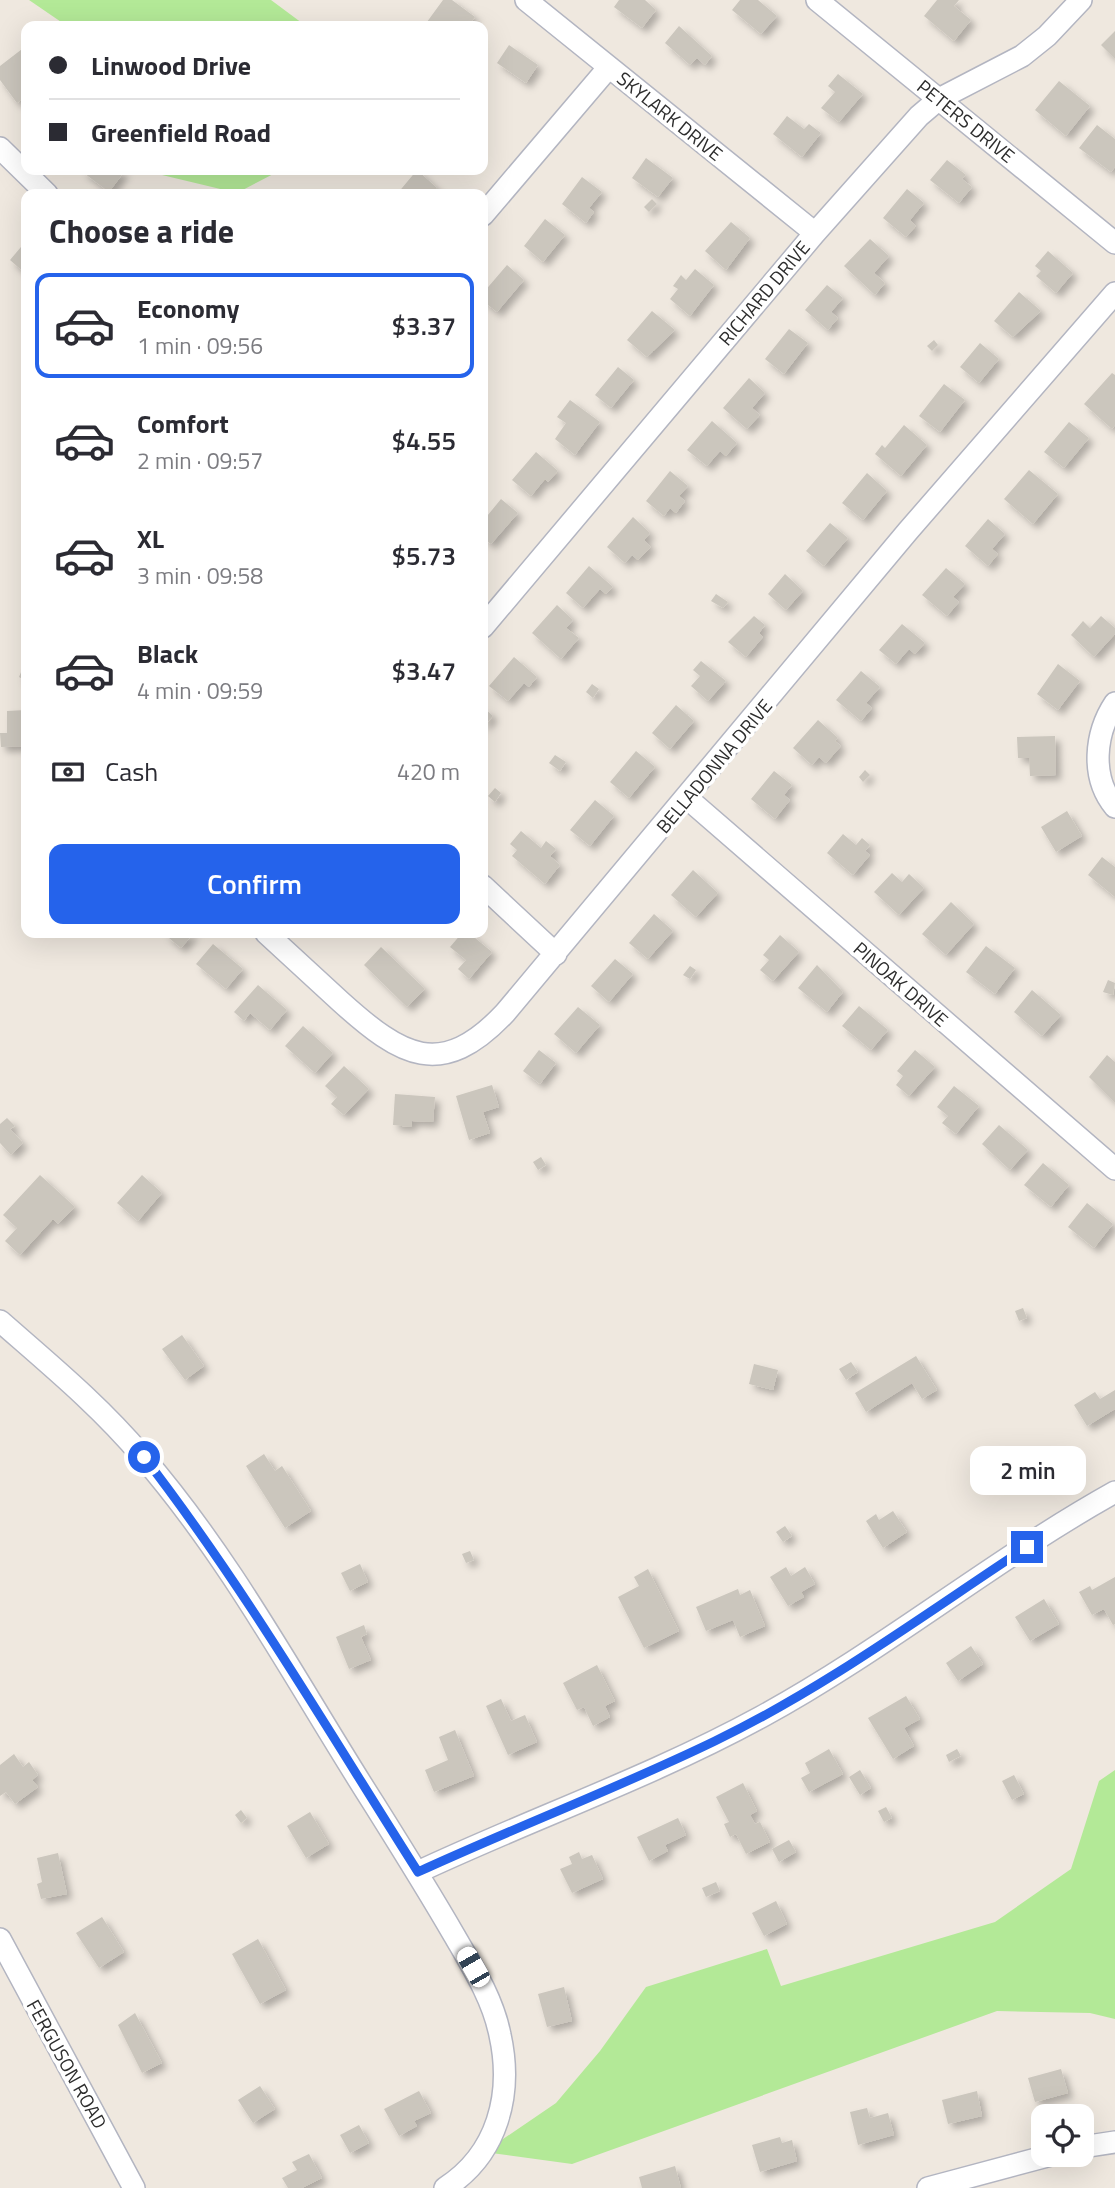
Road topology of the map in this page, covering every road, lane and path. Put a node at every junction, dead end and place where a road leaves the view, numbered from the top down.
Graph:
1 (526, 0) edge
2 (817, 0) edge
3 (1081, 0) edge
4 (609, 67) junction
5 (939, 99) junction
6 (0, 148) edge
7 (21, 169) edge
8 (28, 175) edge
9 (42, 189) edge
10 (488, 209) edge
11 (815, 233) junction
12 (1115, 243) edge
13 (1115, 293) edge
14 (488, 621) edge
15 (1115, 702) edge
16 (687, 798) junction
17 (1115, 807) edge
18 (488, 891) edge
19 (272, 938) edge
20 (556, 954) junction
21 (1115, 1169) edge
22 (0, 1321) edge
23 (1115, 1492) edge
24 (418, 1872) junction
25 (0, 1939) edge
26 (1115, 2142) edge
27 (1094, 2145) edge
28 (1031, 2160) edge
29 (134, 2188) edge
30 (445, 2188) edge
31 (928, 2188) edge

1 - 4 street, SKYLARK DRIVE
2 - 5 street, PETERS DRIVE
3 - 5 street, RICHARD DRIVE
4 - 10 street
4 - 11 street, SKYLARK DRIVE
5 - 11 street, RICHARD DRIVE
5 - 12 street, PETERS DRIVE
6 - 7 street
8 - 9 street
11 - 14 street, RICHARD DRIVE
13 - 16 street, BELLADONNA DRIVE
15 - 17 street
16 - 20 street, BELLADONNA DRIVE
16 - 21 street, PINOAK DRIVE
18 - 20 street
19 - 20 street, BELLADONNA DRIVE
22 - 24 street
23 - 24 street
24 - 30 street
25 - 29 street, FERGUSON ROAD
26 - 27 street
28 - 31 street

